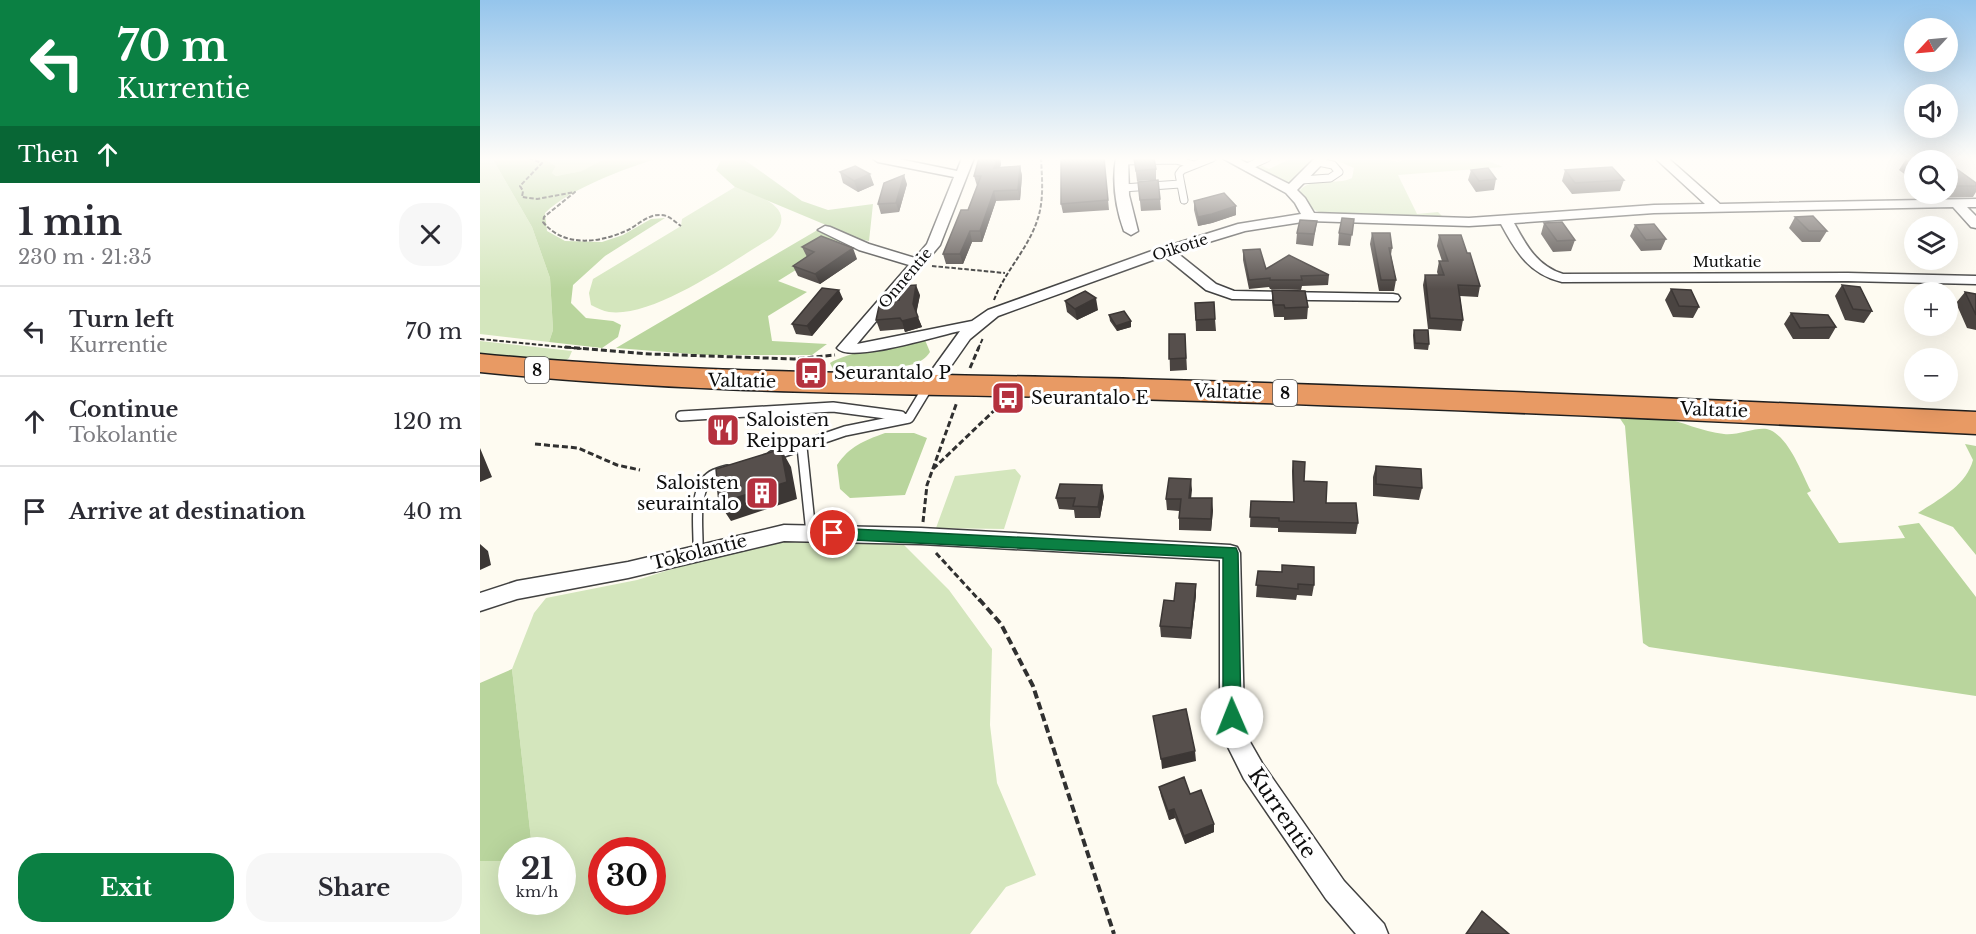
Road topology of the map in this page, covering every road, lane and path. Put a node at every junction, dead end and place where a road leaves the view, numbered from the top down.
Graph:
1 (563, 202) edge
2 (950, 202) edge
3 (1039, 202) edge
4 (1125, 202) edge
5 (1301, 202) edge
6 (1711, 202) edge
7 (1976, 203) edge
8 (1957, 204) joint
9 (1958, 204) edge
10 (1718, 208) junction
11 (1310, 217) junction
12 (1506, 220) junction
13 (1976, 224) edge
14 (681, 226) dead end
15 (825, 230) dead end
16 (1131, 231) dead end
17 (1166, 251) junction
18 (918, 263) junction
19 (1005, 273) junction
20 (1976, 280) edge
21 (1393, 298) dead end
22 (993, 313) junction
23 (974, 325) junction
24 (480, 339) edge
25 (854, 350) junction
26 (480, 363) edge
27 (970, 368) dead end
28 (929, 385) junction
29 (960, 394) dead end
30 (1008, 398) dead end
31 (681, 416) dead end
32 (909, 417) junction
33 (1976, 423) edge
34 (535, 444) dead end
35 (802, 447) junction
36 (762, 459) edge
37 (732, 468) edge
38 (640, 470) dead end
39 (932, 470) junction
40 (811, 533) junction
41 (921, 536) junction
42 (698, 552) junction
43 (480, 602) edge
44 (1114, 934) edge
45 (1374, 934) edge

1 - 14 path
2 - 18 street, Onnentie
3 - 19 path
4 - 16 street
5 - 11 street
6 - 10 street
7 - 9 street, Oikotie
8 - 10 street, Oikotie
8 - 13 street
10 - 12 street, Oikotie
11 - 12 street, Oikotie
11 - 17 street, Oikotie
12 - 20 street, Mutkatie
15 - 18 street
17 - 21 street
17 - 22 street, Oikotie
18 - 19 path
18 - 25 street, Onnentie
19 - 22 path
22 - 23 street, Oikotie
22 - 27 path
23 - 25 street
23 - 28 street, Oikotie
24 - 25 path
26 - 28 highway, Valtatie / 8
28 - 32 lane
28 - 33 highway, Valtatie / 8
29 - 39 path
30 - 39 path
31 - 32 lane
32 - 35 lane
34 - 38 path
35 - 36 lane
35 - 40 lane
37 - 42 lane
39 - 41 path
40 - 41 street, Tokolantie
40 - 42 street, Tokolantie
41 - 44 path
41 - 45 street, Kurrentie
42 - 43 street, Tokolantie

